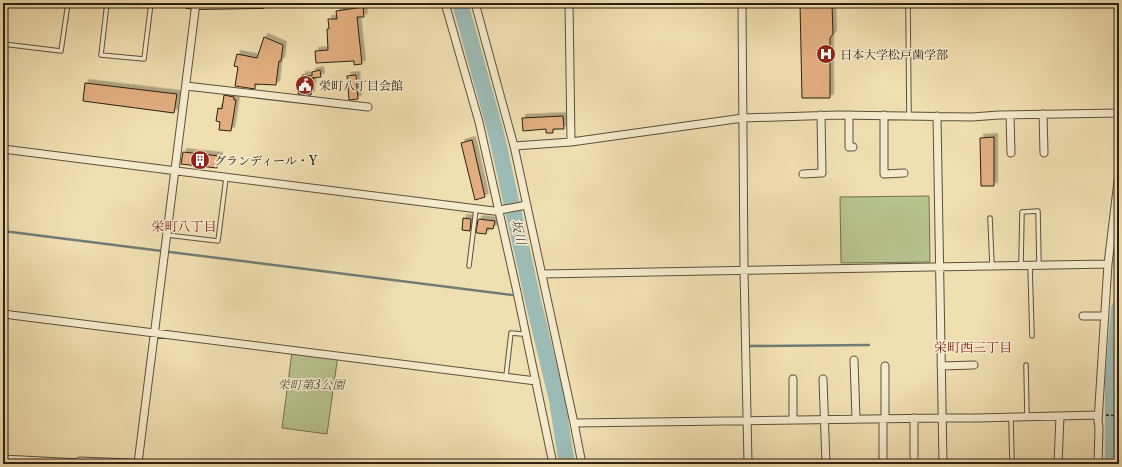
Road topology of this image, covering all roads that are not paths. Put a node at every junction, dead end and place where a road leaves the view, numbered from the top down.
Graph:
1 (68, 3) edge
2 (107, 3) edge
3 (151, 3) edge
4 (193, 3) edge
5 (262, 3) edge
6 (445, 3) edge
7 (475, 3) edge
8 (569, 3) edge
9 (742, 3) edge
10 (908, 3) edge
11 (3, 44) edge
12 (186, 86) junction
13 (368, 107) dead end
14 (1119, 113) edge
15 (1010, 114) junction
16 (1043, 114) junction
17 (822, 115) junction
18 (849, 115) junction
19 (884, 115) junction
20 (909, 116) junction
21 (937, 116) junction
22 (743, 118) junction
23 (571, 142) junction
24 (514, 146) junction
25 (853, 147) dead end
26 (3, 149) edge
27 (1011, 153) dead end
28 (1044, 153) dead end
29 (175, 171) junction
30 (904, 173) dead end
31 (1119, 173) edge
32 (803, 174) dead end
33 (226, 178) junction
34 (525, 205) junction
35 (476, 209) junction
36 (501, 210) junction
37 (990, 218) dead end
38 (167, 235) junction
39 (1108, 264) junction
40 (469, 266) dead end
41 (1021, 266) junction
42 (1030, 266) junction
43 (1039, 266) junction
44 (992, 267) junction
45 (940, 268) junction
46 (744, 270) junction
47 (542, 274) junction
48 (3, 314) edge
49 (1083, 316) dead end
50 (1105, 316) junction
51 (155, 333) junction
52 (522, 334) dead end
53 (1032, 336) dead end
54 (854, 360) dead end
55 (974, 365) dead end
56 (1026, 365) dead end
57 (885, 366) dead end
58 (941, 366) junction
59 (506, 376) junction
60 (792, 379) dead end
61 (823, 379) dead end
62 (536, 381) junction
63 (1100, 415) junction
64 (1060, 416) junction
65 (1027, 417) junction
66 (914, 418) junction
67 (942, 418) junction
68 (1011, 418) junction
69 (856, 419) junction
70 (884, 419) junction
71 (793, 420) junction
72 (825, 420) junction
73 (747, 421) junction
74 (574, 423) junction
75 (914, 456) dead end
76 (3, 459) edge
77 (138, 463) edge
78 (80, 464) edge
79 (156, 464) edge
80 (553, 464) edge
81 (582, 464) edge
82 (748, 464) edge
83 (826, 464) edge
84 (883, 464) edge
85 (943, 464) edge
86 (1012, 464) edge
87 (1058, 464) edge
88 (1098, 464) edge

1 - 11 lane
2 - 3 lane
4 - 5 street
4 - 12 street
6 - 36 street
7 - 24 street
8 - 23 street
9 - 22 street
10 - 20 lane
12 - 13 street
12 - 29 street
14 - 16 street
15 - 16 street
15 - 21 street
15 - 27 street
16 - 28 street
17 - 18 street
17 - 22 street
17 - 32 street
18 - 19 street
18 - 25 street
19 - 20 street
19 - 30 street
20 - 21 street
21 - 45 street
22 - 23 street
22 - 46 street
23 - 24 street
24 - 34 street
26 - 29 street
29 - 33 street
29 - 38 street
31 - 39 street
33 - 35 street
33 - 38 lane
34 - 36 street
34 - 47 street
35 - 36 street
35 - 40 lane
36 - 62 street
37 - 44 lane
38 - 51 street
39 - 43 street
39 - 50 street
41 - 42 street
41 - 43 lane
41 - 44 street
42 - 43 street
42 - 53 lane
44 - 45 street
45 - 46 street
45 - 58 street
46 - 47 street
46 - 73 street
47 - 74 street
48 - 51 street
49 - 50 street
50 - 63 street
51 - 59 street
51 - 77 street
52 - 59 lane
54 - 69 street
55 - 58 street
56 - 65 lane
57 - 70 street
58 - 67 street
59 - 62 street
60 - 71 street
61 - 72 street
62 - 80 street
63 - 64 street
63 - 88 street
64 - 65 street
64 - 87 street
65 - 68 street
66 - 67 street
66 - 70 street
66 - 75 street
67 - 68 street
67 - 85 street
68 - 86 lane
69 - 70 street
69 - 72 street
70 - 84 street
71 - 72 street
71 - 73 street
72 - 83 street
73 - 74 street
73 - 82 street
74 - 81 street
76 - 78 street
77 - 78 street
77 - 79 street

